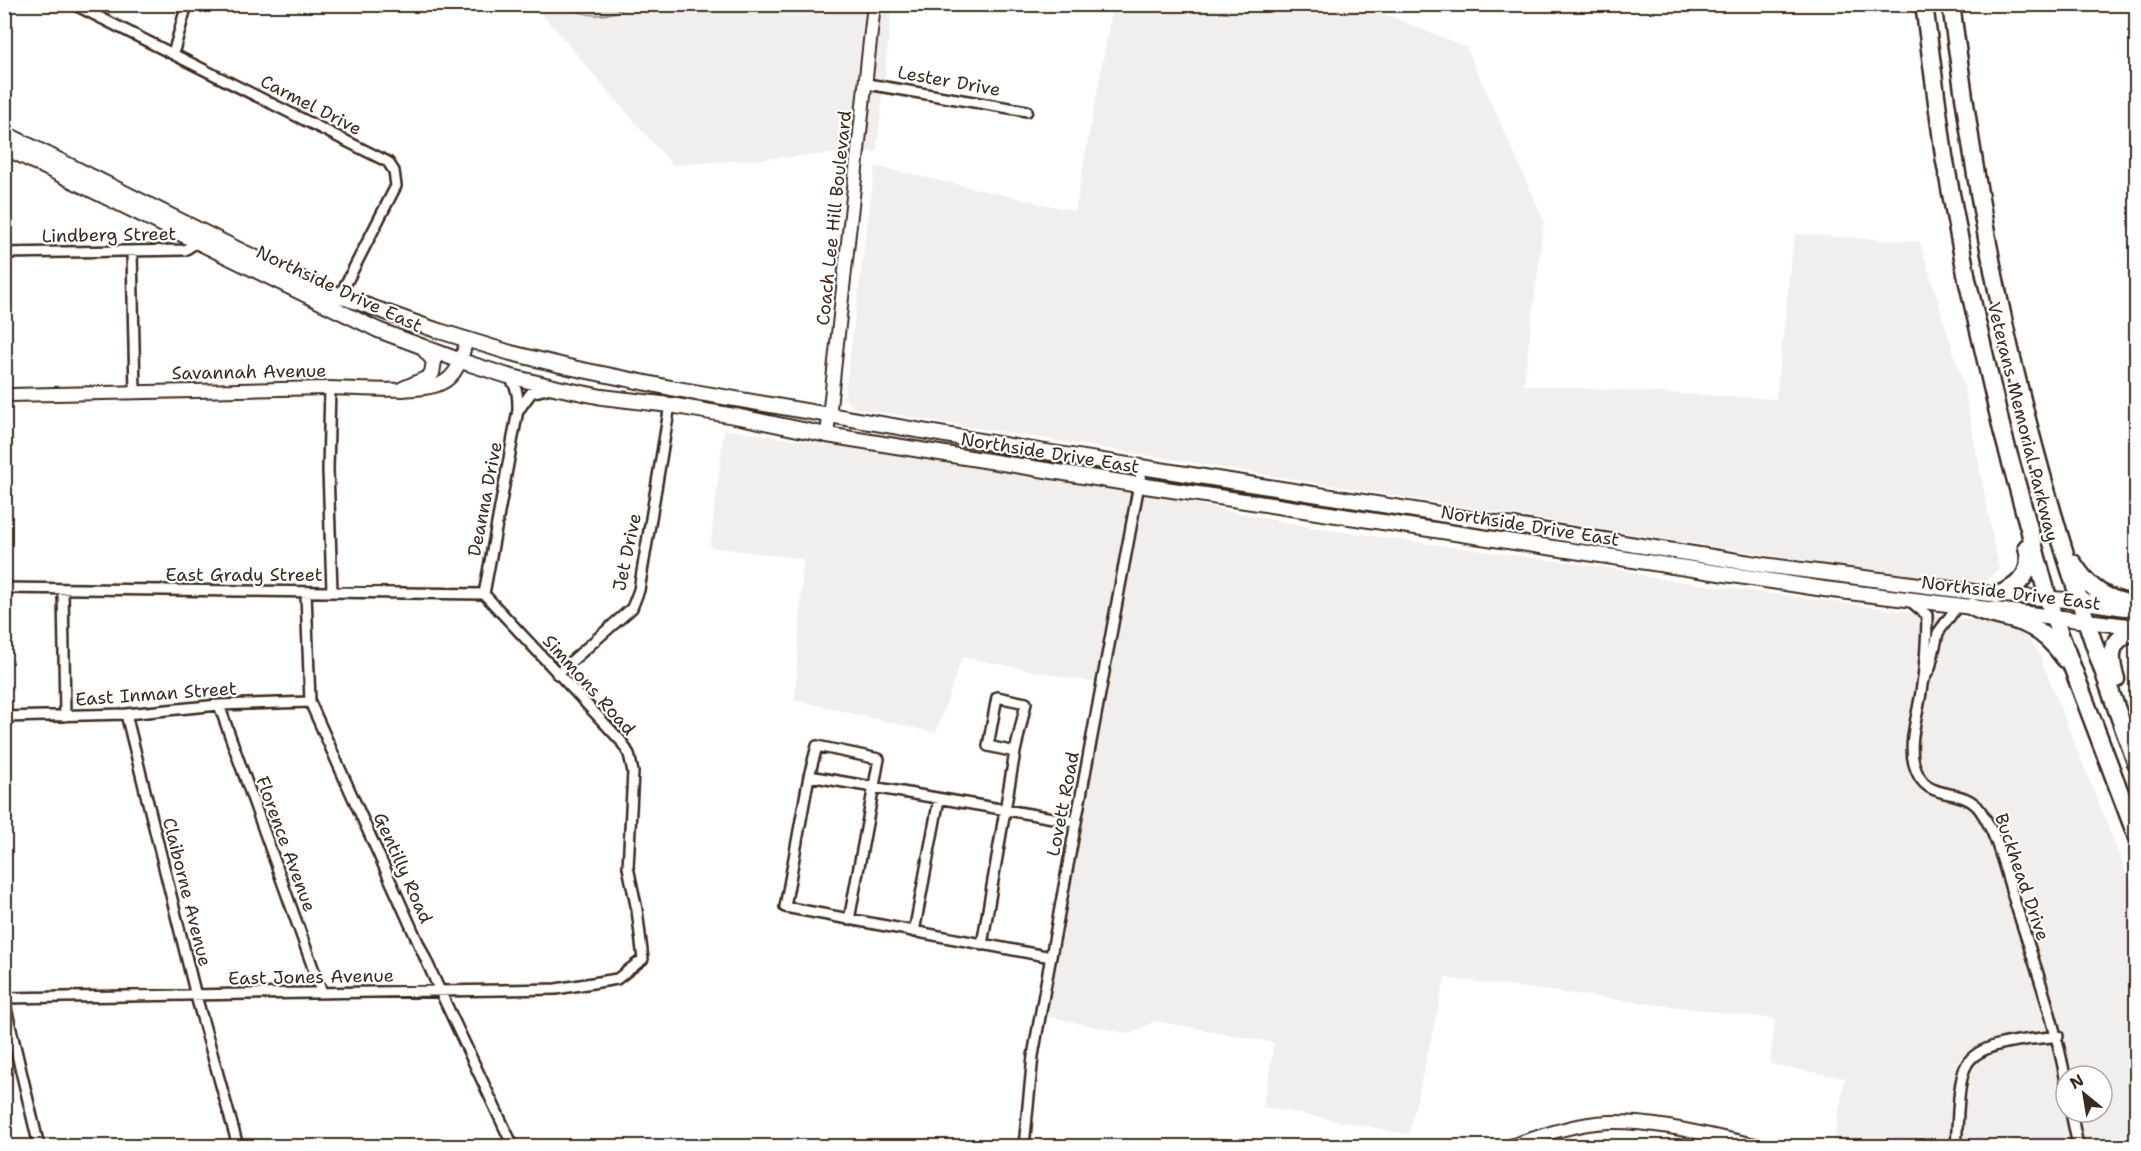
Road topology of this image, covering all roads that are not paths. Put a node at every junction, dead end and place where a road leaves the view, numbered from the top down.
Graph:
1 (73, 4) edge
2 (187, 4) edge
3 (874, 4) edge
4 (1924, 4) edge
5 (1951, 4) edge
6 (173, 54) junction
7 (867, 84) junction
8 (1027, 111) dead end
9 (4, 133) edge
10 (4, 147) edge
11 (203, 238) junction
12 (132, 251) junction
13 (4, 253) edge
14 (340, 296) junction
15 (333, 308) junction
16 (467, 339) junction
17 (423, 348) junction
18 (461, 361) junction
19 (508, 376) junction
20 (1992, 385) junction
21 (558, 387) junction
22 (330, 388) junction
23 (403, 389) junction
24 (135, 392) junction
25 (4, 395) edge
26 (670, 405) junction
27 (518, 410) junction
28 (830, 415) junction
29 (827, 435) junction
30 (1142, 468) junction
31 (1139, 485) junction
32 (2063, 548) junction
33 (4, 588) edge
34 (63, 590) junction
35 (332, 591) junction
36 (306, 593) junction
37 (484, 594) junction
38 (1997, 595) junction
39 (1907, 598) junction
40 (2079, 601) junction
41 (2136, 605) edge
42 (1965, 606) junction
43 (2051, 608) junction
44 (2136, 610) edge
45 (2085, 622) junction
46 (2136, 628) edge
47 (2073, 670) junction
48 (557, 674) junction
49 (1922, 684) junction
50 (310, 702) junction
51 (219, 705) junction
52 (126, 714) junction
53 (65, 716) junction
54 (4, 717) edge
55 (2136, 739) edge
56 (1015, 752) junction
57 (2136, 762) edge
58 (809, 776) junction
59 (874, 787) junction
60 (939, 799) junction
61 (1005, 811) junction
62 (1076, 822) junction
63 (2136, 835) edge
64 (849, 920) junction
65 (914, 932) junction
66 (981, 945) junction
67 (1051, 957) junction
68 (617, 979) joint
69 (440, 991) junction
70 (322, 993) junction
71 (196, 996) junction
72 (4, 999) edge
73 (2058, 1036) junction
74 (2063, 1064) edge
75 (2073, 1124) edge
76 (39, 1146) edge
77 (238, 1146) edge
78 (513, 1146) edge
79 (1024, 1146) edge
80 (1509, 1146) edge
81 (1760, 1146) edge
82 (1956, 1146) edge
83 (2078, 1146) edge

1 - 6 street, Carmel Drive
2 - 6 street
3 - 7 street, Coach Lee Hill Boulevard
4 - 20 highway, Veterans Memorial Parkway
5 - 32 highway, Veterans Memorial Parkway
6 - 14 street, Carmel Drive
7 - 8 street, Lester Drive
7 - 28 street, Coach Lee Hill Boulevard
9 - 11 main road, Northside Drive East
10 - 11 main road, Northside Drive East
11 - 12 street, Lindberg Street
11 - 14 main road, Northside Drive East
11 - 15 main road, Northside Drive East
12 - 13 street, Lindberg Street
12 - 24 street
14 - 15 street, Carmel Drive
14 - 16 main road, Northside Drive East
15 - 17 main road, Northside Drive East
16 - 18 street, Savannah Avenue
16 - 28 main road, Northside Drive East
17 - 18 main road, Northside Drive East
17 - 23 main road
18 - 19 main road, Northside Drive East
18 - 23 street, Savannah Avenue
19 - 21 main road, Northside Drive East
19 - 27 street, Deanna Drive
20 - 38 highway
20 - 43 highway, Veterans Memorial Parkway
21 - 26 main road, Northside Drive East
21 - 27 street
22 - 23 street, Savannah Avenue
22 - 24 street, Savannah Avenue
22 - 35 street
24 - 25 street, Savannah Avenue
26 - 29 main road, Northside Drive East
26 - 48 street, Jet Drive
27 - 37 street, Deanna Drive
28 - 29 street, Coach Lee Hill Boulevard
28 - 30 main road, Northside Drive East
29 - 31 main road, Northside Drive East
30 - 31 street, Lovett Road
30 - 38 main road, Northside Drive East
31 - 39 main road, Northside Drive East
31 - 62 street, Lovett Road
32 - 40 highway, Veterans Memorial Parkway
32 - 41 highway
33 - 34 street, East Grady Street
34 - 36 street, East Grady Street
34 - 53 street
35 - 36 street, East Grady Street
35 - 37 street, East Grady Street
36 - 50 street, Gentilly Road
37 - 48 street, Simmons Road
38 - 43 main road, Northside Drive East
39 - 42 main road, Northside Drive East
39 - 49 street, Buckhead Drive
40 - 43 main road, Northside Drive East
40 - 44 main road, Northside Drive East
40 - 45 highway, Veterans Memorial Parkway
42 - 43 main road, Northside Drive East
42 - 47 highway
42 - 49 street, Buckhead Drive
43 - 45 main road, Northside Drive East
43 - 47 highway, Veterans Memorial Parkway
45 - 46 main road, Northside Drive East
45 - 57 highway, Veterans Memorial Parkway
46 - 55 highway
47 - 63 highway, Veterans Memorial Parkway
48 - 68 street, Simmons Road
49 - 73 street, Buckhead Drive
50 - 51 street, East Inman Street
50 - 69 street, Gentilly Road
51 - 52 street, East Inman Street
51 - 70 street, Florence Avenue
52 - 53 street, East Inman Street
52 - 71 street, Claiborne Avenue
53 - 54 street, East Inman Street
56 - 56 street
56 - 61 street
58 - 59 street
58 - 59 street
58 - 64 street
59 - 60 street
59 - 64 street
60 - 61 street
60 - 65 street
61 - 62 street
61 - 66 street
62 - 67 street, Lovett Road
64 - 65 street
65 - 66 street
66 - 67 street
67 - 79 street, Lovett Road
68 - 69 street, East Jones Avenue
69 - 70 street, East Jones Avenue
69 - 78 street, Gentilly Road
70 - 71 street, East Jones Avenue
71 - 72 street, East Jones Avenue
71 - 77 street, Claiborne Avenue
72 - 76 street
73 - 74 street, Buckhead Drive
73 - 82 street
75 - 83 street
80 - 81 street

